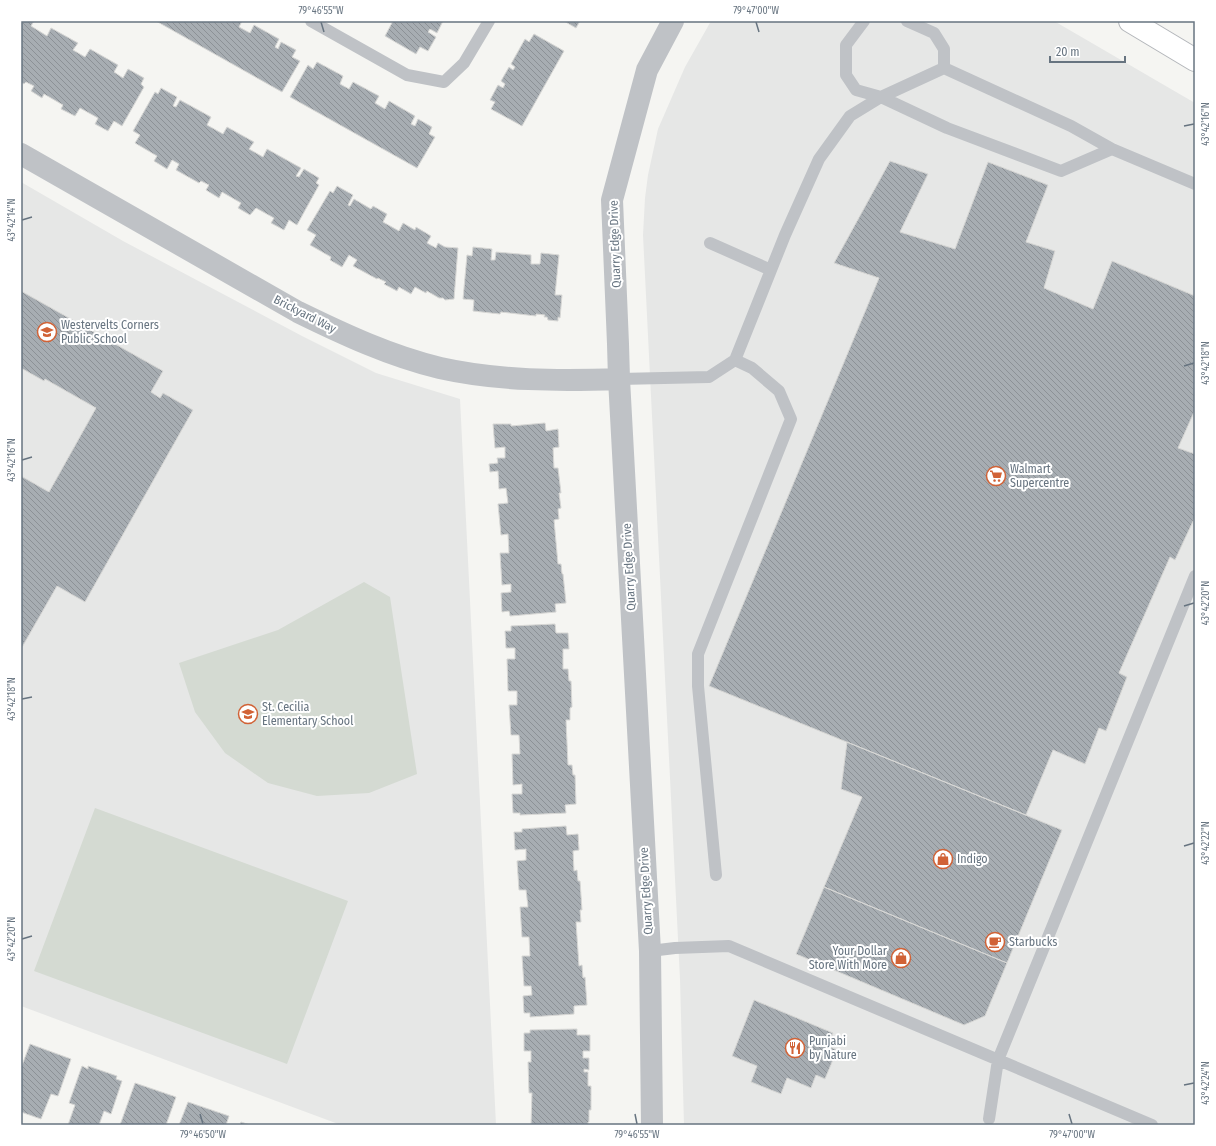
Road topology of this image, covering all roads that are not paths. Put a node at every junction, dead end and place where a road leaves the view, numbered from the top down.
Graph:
1 (311, 21) edge
2 (489, 21) edge
3 (673, 21) edge
4 (864, 21) edge
5 (907, 21) edge
6 (1130, 21) edge
7 (1195, 59) edge
8 (944, 68) junction
9 (881, 97) junction
10 (1112, 149) junction
11 (21, 154) edge
12 (1195, 184) edge
13 (710, 243) dead end
14 (771, 270) junction
15 (735, 360) junction
16 (619, 379) junction
17 (1195, 576) edge
18 (716, 875) dead end
19 (650, 951) junction
20 (998, 1060) junction
21 (989, 1119) dead end
22 (652, 1125) edge
23 (1152, 1125) edge

1 - 2 lane
3 - 16 street, Quarry Edge Drive
4 - 9 lane
5 - 8 lane
6 - 7 main road
8 - 9 lane
8 - 10 lane
9 - 10 lane
9 - 14 lane
10 - 12 lane
11 - 16 street, Brickyard Way
13 - 14 lane
14 - 15 lane
15 - 16 lane
15 - 18 lane
16 - 19 street, Quarry Edge Drive
17 - 20 lane
19 - 20 lane
19 - 22 street, Quarry Edge Drive
20 - 21 lane
20 - 23 lane

